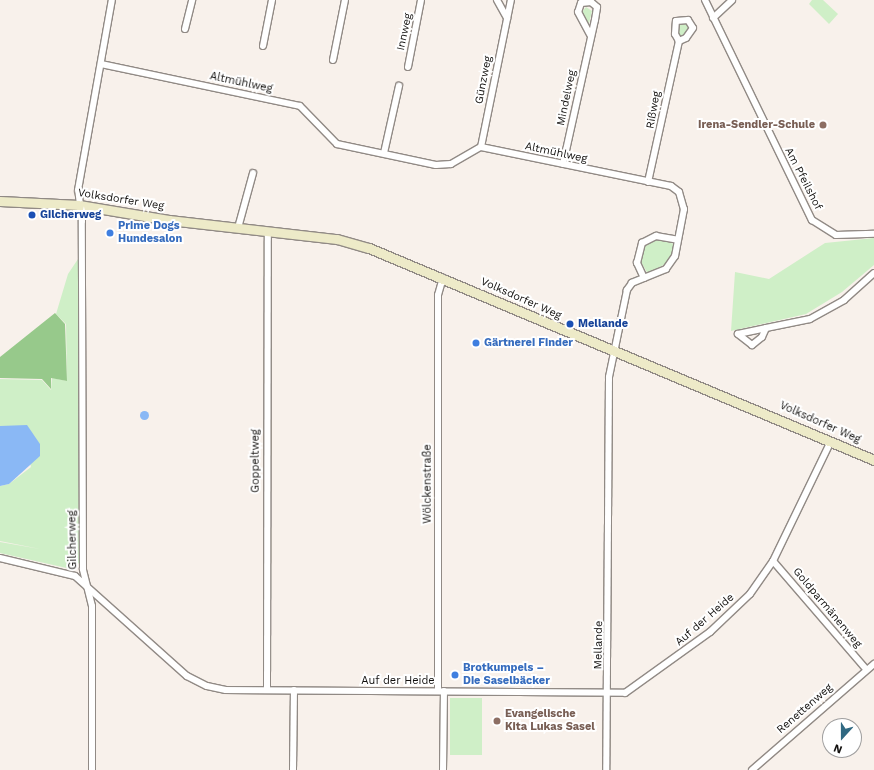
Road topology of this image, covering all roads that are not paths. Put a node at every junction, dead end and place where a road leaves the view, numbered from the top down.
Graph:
1 (112, 0) edge
2 (192, 0) edge
3 (272, 0) edge
4 (345, 0) edge
5 (421, 0) edge
6 (497, 0) edge
7 (511, 0) edge
8 (705, 0) edge
9 (732, 0) edge
10 (506, 18) junction
11 (713, 18) junction
12 (186, 29) dead end
13 (590, 35) junction
14 (680, 41) dead end
15 (263, 46) dead end
16 (333, 60) dead end
17 (101, 64) junction
18 (408, 67) dead end
19 (400, 86) dead end
20 (481, 147) junction
21 (384, 153) junction
22 (563, 164) junction
23 (252, 173) dead end
24 (648, 182) junction
25 (0, 201) edge
26 (79, 205) junction
27 (238, 228) junction
28 (268, 232) junction
29 (874, 234) edge
30 (678, 240) junction
31 (874, 273) edge
32 (443, 278) junction
33 (644, 278) junction
34 (766, 328) dead end
35 (613, 352) junction
36 (832, 441) junction
37 (874, 460) edge
38 (0, 558) edge
39 (773, 561) junction
40 (87, 584) junction
41 (874, 664) edge
42 (866, 669) junction
43 (266, 690) junction
44 (294, 690) junction
45 (441, 691) junction
46 (608, 692) junction
47 (92, 770) edge
48 (294, 770) edge
49 (443, 770) edge
50 (606, 770) edge
51 (752, 770) edge

1 - 17 street, Gilcherweg
2 - 12 street
3 - 15 street
4 - 16 street
5 - 18 street, Innweg
6 - 10 street
7 - 10 street, Günzweg
8 - 11 street, Am Pfeilshof
9 - 11 street
10 - 20 street, Günzweg
11 - 29 street, Am Pfeilshof
13 - 13 street, Mindelweg
13 - 22 street, Mindelweg
14 - 24 street, Rißweg
17 - 21 street, Altmühlweg
17 - 26 street, Gilcherweg
19 - 21 street
20 - 21 street, Altmühlweg
20 - 22 street, Altmühlweg
22 - 24 street, Altmühlweg
23 - 27 street
24 - 30 street, Altmühlweg
25 - 26 street, Volksdorfer Weg
26 - 27 street, Volksdorfer Weg
26 - 40 street, Gilcherweg
27 - 28 street, Volksdorfer Weg
28 - 32 street, Volksdorfer Weg
28 - 43 street, Goppeltweg
30 - 33 street, Altmühlweg
30 - 33 street
31 - 34 street
32 - 35 street, Volksdorfer Weg
32 - 45 street, Wölckenstraße
33 - 35 street, Altmühlweg
35 - 36 street, Volksdorfer Weg
35 - 46 street, Mellande
36 - 37 street, Volksdorfer Weg
36 - 39 street, Auf der Heide
38 - 40 street, Auf der Heide
39 - 42 street, Goldparmänenweg
39 - 46 street, Auf der Heide
40 - 43 street, Auf der Heide
40 - 47 street, Gilcherweg
41 - 42 street, Renettenweg
42 - 51 street, Renettenweg
43 - 44 street, Auf der Heide
44 - 45 street, Auf der Heide
44 - 48 street
45 - 46 street, Auf der Heide
45 - 49 street, Wölckenstraße
46 - 50 street, Mellande

